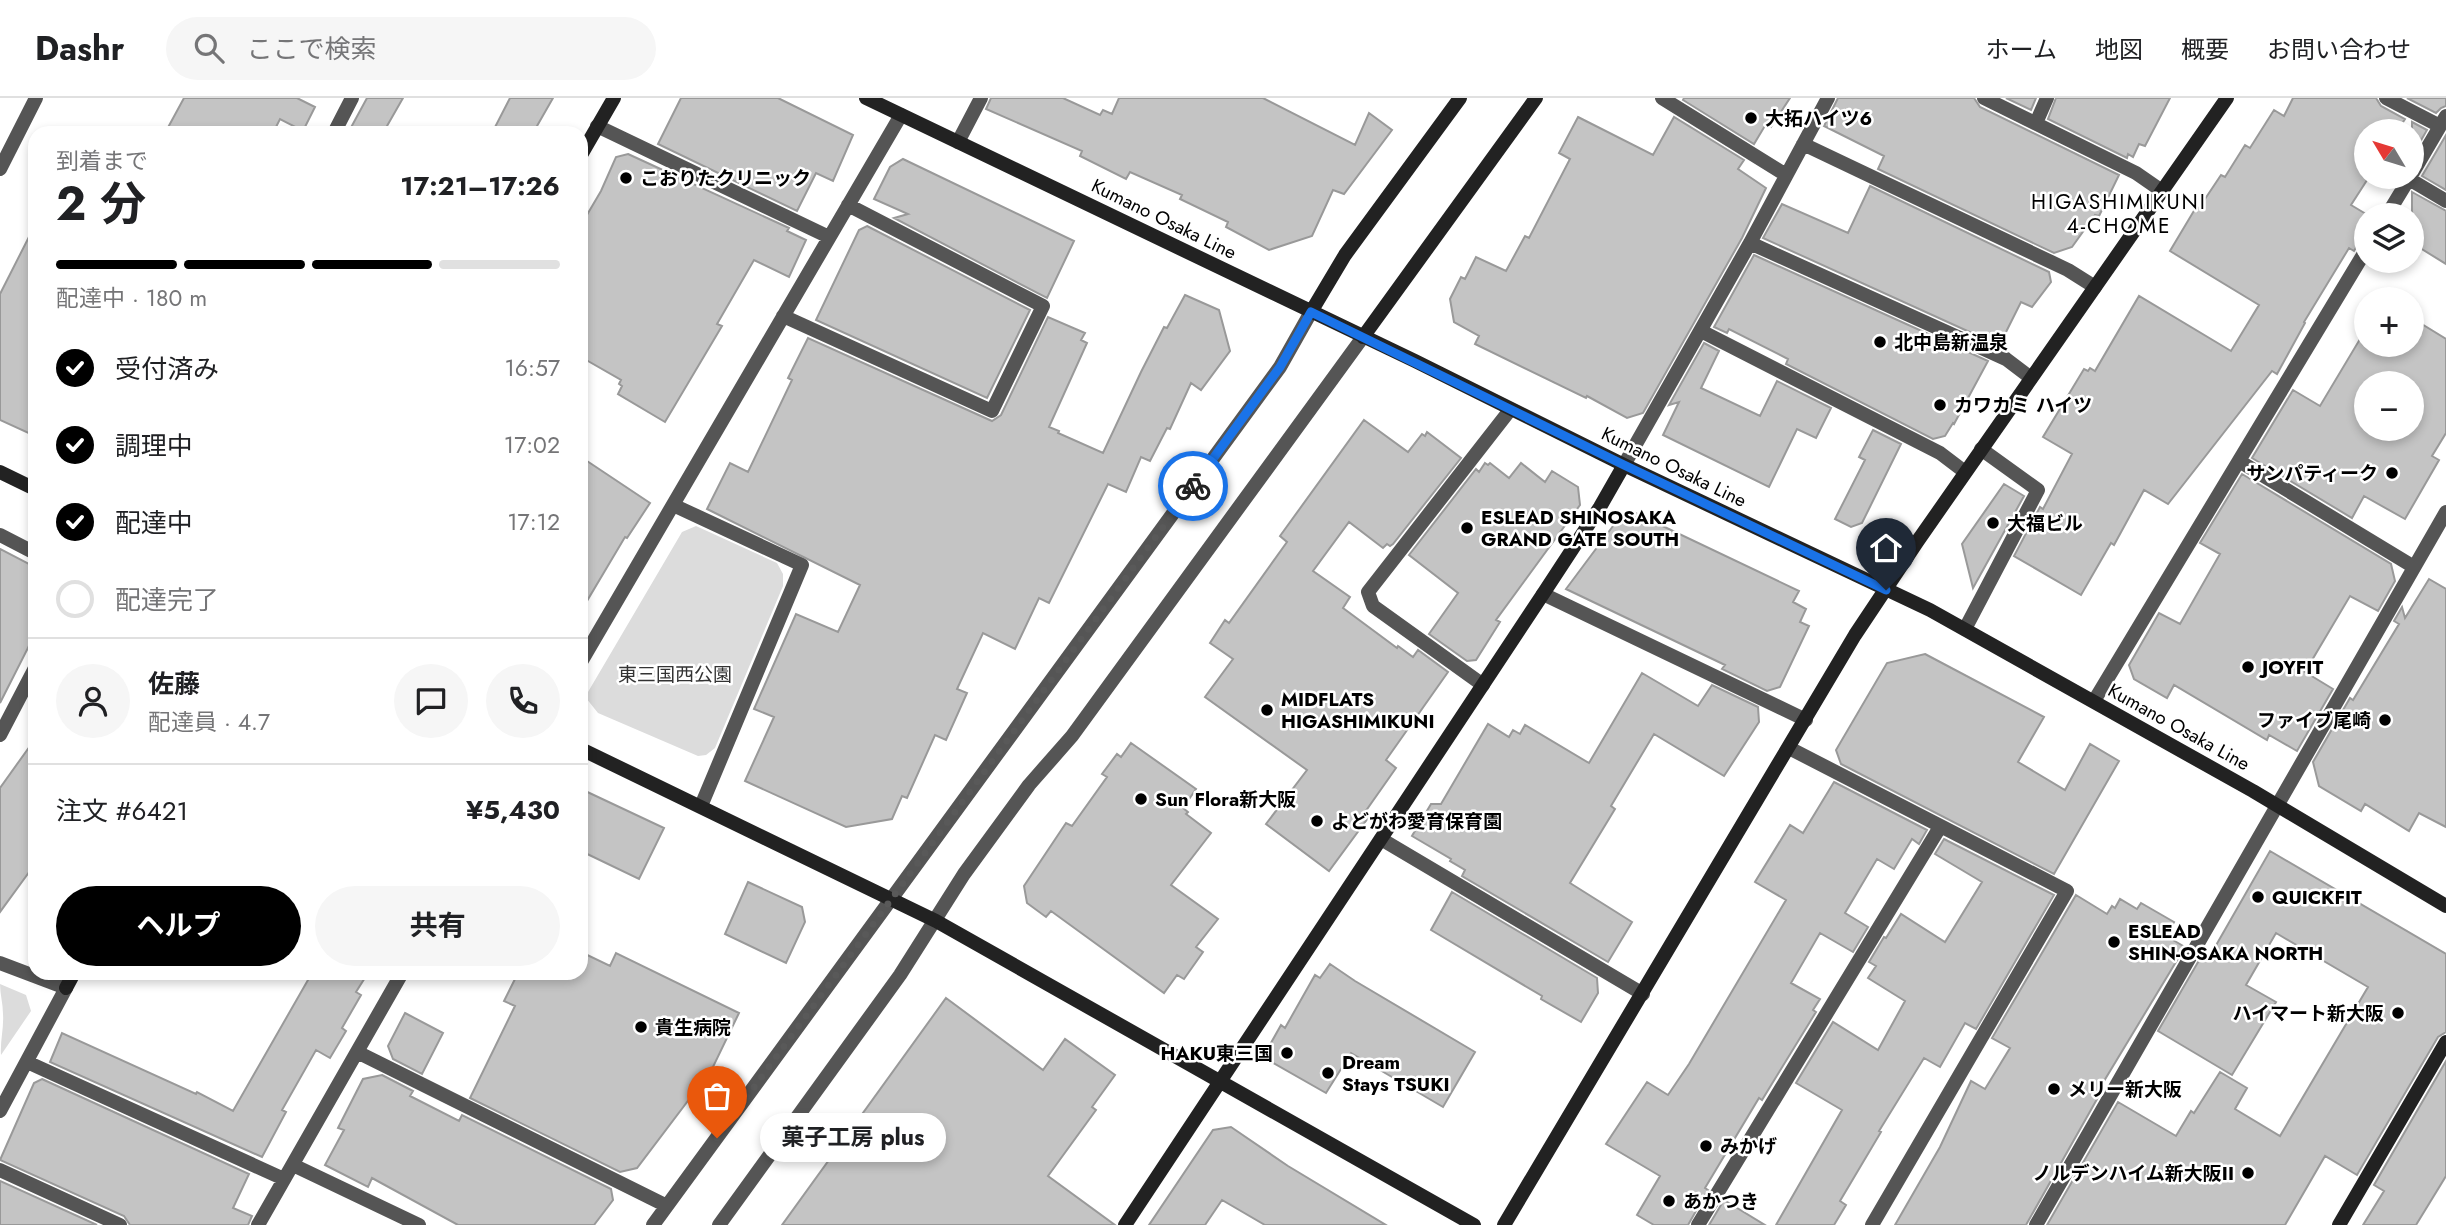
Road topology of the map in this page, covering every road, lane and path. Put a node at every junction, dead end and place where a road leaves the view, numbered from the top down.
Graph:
1 (36, 98) edge
2 (352, 98) edge
3 (614, 98) edge
4 (866, 98) edge
5 (981, 98) edge
6 (1460, 98) edge
7 (1536, 98) edge
8 (1662, 98) edge
9 (1828, 98) edge
10 (1984, 98) edge
11 (2047, 98) edge
12 (2227, 98) edge
13 (2386, 98) edge
14 (901, 115) junction
15 (2443, 121) edge
16 (2036, 122) junction
17 (338, 126) edge
18 (597, 126) junction
19 (588, 142) edge
20 (958, 142) junction
21 (1803, 144) junction
22 (2424, 153) edge
23 (0, 169) edge
24 (1786, 176) junction
25 (2424, 186) edge
26 (2162, 191) junction
27 (2446, 201) edge
28 (848, 205) junction
29 (829, 237) junction
30 (1750, 243) junction
31 (2354, 270) edge
32 (2095, 287) junction
33 (1311, 312) junction
34 (783, 316) junction
35 (1701, 331) junction
36 (1363, 337) junction
37 (2031, 377) junction
38 (1510, 410) junction
39 (1981, 449) junction
40 (2239, 461) junction
41 (1624, 465) junction
42 (0, 472) edge
43 (1965, 472) junction
44 (28, 486) edge
45 (673, 505) junction
46 (2446, 512) edge
47 (0, 535) edge
48 (28, 549) edge
49 (2414, 567) junction
50 (1886, 590) junction
51 (1543, 594) junction
52 (1965, 629) junction
53 (588, 650) edge
54 (28, 681) edge
55 (1483, 685) junction
56 (2094, 701) junction
57 (1806, 720) junction
58 (0, 735) edge
59 (1789, 748) junction
60 (588, 752) edge
61 (2276, 805) junction
62 (701, 806) junction
63 (1940, 827) junction
64 (1381, 839) junction
65 (892, 899) junction
66 (2446, 906) edge
67 (936, 921) junction
68 (0, 963) edge
69 (28, 974) edge
70 (45, 980) edge
71 (70, 980) edge
72 (398, 980) edge
73 (66, 988) junction
74 (1643, 994) junction
75 (2446, 1042) edge
76 (357, 1052) junction
77 (27, 1062) junction
78 (1221, 1080) junction
79 (0, 1111) edge
80 (293, 1165) junction
81 (0, 1170) edge
82 (284, 1179) junction
83 (667, 1206) junction
84 (120, 1225) edge
85 (258, 1225) edge
86 (419, 1225) edge
87 (653, 1225) edge
88 (719, 1225) edge
89 (1125, 1225) edge
90 (1474, 1225) edge
91 (1504, 1225) edge
92 (1698, 1225) edge
93 (1872, 1225) edge
94 (2036, 1225) edge
95 (2339, 1225) edge

1 - 23 street
2 - 17 street
3 - 18 street
4 - 14 street, Kumano Osaka Line
5 - 20 street
6 - 33 street
7 - 36 street
8 - 24 street
9 - 21 street
10 - 16 street
11 - 16 street
12 - 26 street
13 - 15 street
14 - 20 street, Kumano Osaka Line
14 - 28 street
15 - 22 street
16 - 26 street
18 - 19 street
18 - 29 street
20 - 33 street, Kumano Osaka Line
21 - 24 street
21 - 32 street
24 - 30 street
25 - 27 street
26 - 32 street
28 - 29 street
28 - 34 street
29 - 34 street
30 - 35 street
30 - 37 street
31 - 40 street
32 - 37 street
33 - 36 street, Kumano Osaka Line
33 - 65 street
34 - 45 street
35 - 41 street
35 - 43 street
36 - 38 street, Kumano Osaka Line
36 - 67 street
37 - 39 street
38 - 41 street, Kumano Osaka Line
38 - 55 street
39 - 43 street
39 - 52 street
40 - 49 street
40 - 56 street
41 - 50 street, Kumano Osaka Line
41 - 51 street
42 - 44 street
43 - 50 street
45 - 53 street
45 - 62 street
46 - 49 street
47 - 48 street
49 - 61 street
50 - 52 street, Kumano Osaka Line
50 - 57 street
51 - 55 street
51 - 57 street
52 - 56 street, Kumano Osaka Line
54 - 58 street
55 - 64 street
56 - 61 street, Kumano Osaka Line
57 - 59 street
59 - 63 street
59 - 74 street
60 - 62 street
61 - 66 street, Kumano Osaka Line
61 - 94 street
62 - 65 street
63 - 92 street
63 - 93 street
64 - 74 street
64 - 78 street
65 - 67 street
65 - 83 street
67 - 78 street
67 - 88 street
68 - 69 street
70 - 73 street
71 - 73 street
72 - 76 street
73 - 77 street
74 - 91 street
75 - 95 street
76 - 80 street
76 - 83 street
77 - 79 street
77 - 82 street
78 - 89 street
78 - 90 street
80 - 82 street
80 - 86 street
81 - 84 street
82 - 85 street
83 - 87 street

